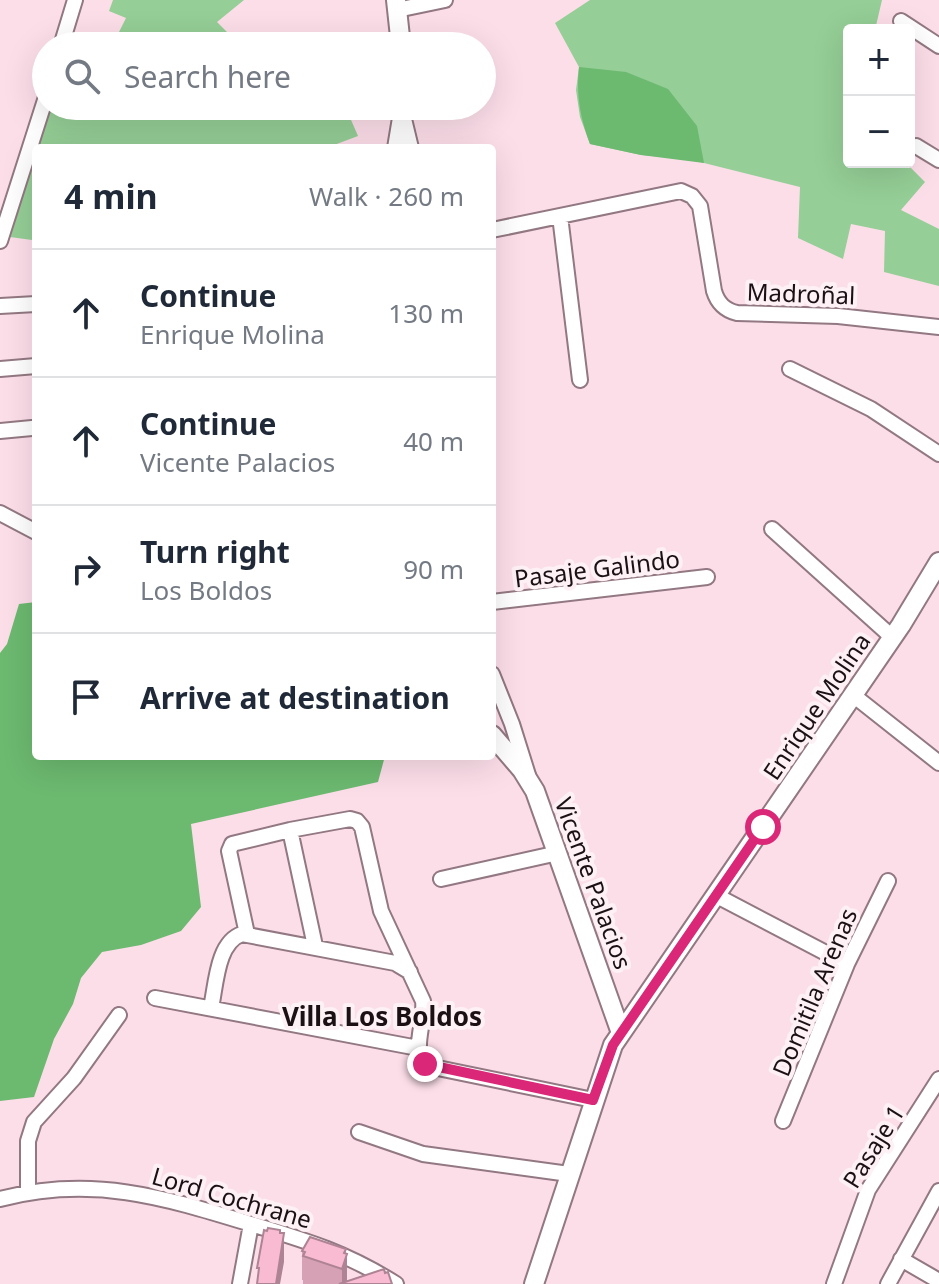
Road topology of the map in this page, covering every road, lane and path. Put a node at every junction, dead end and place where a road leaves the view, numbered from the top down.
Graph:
1 (75, 0) edge
2 (445, 0) edge
3 (397, 5) edge
4 (901, 21) dead end
5 (65, 32) edge
6 (400, 32) edge
7 (937, 41) edge
8 (39, 120) edge
9 (402, 120) edge
10 (406, 120) edge
11 (398, 144) edge
12 (410, 144) edge
13 (916, 146) dead end
14 (939, 160) edge
15 (0, 197) edge
16 (11, 210) junction
17 (560, 216) junction
18 (496, 229) edge
19 (0, 241) edge
20 (32, 304) edge
21 (0, 306) edge
22 (939, 327) edge
23 (32, 366) edge
24 (0, 369) edge
25 (790, 369) dead end
26 (580, 380) dead end
27 (32, 428) dead end
28 (0, 431) edge
29 (939, 454) edge
30 (0, 513) edge
31 (772, 529) dead end
32 (32, 530) edge
33 (939, 562) edge
34 (707, 577) dead end
35 (496, 602) edge
36 (892, 637) junction
37 (496, 684) edge
38 (853, 695) junction
39 (496, 740) edge
40 (939, 763) edge
41 (529, 781) junction
42 (290, 830) junction
43 (558, 853) junction
44 (441, 879) dead end
45 (888, 881) dead end
46 (717, 896) junction
47 (247, 934) junction
48 (315, 946) junction
49 (847, 964) junction
50 (410, 973) junction
51 (155, 998) dead end
52 (211, 1008) junction
53 (119, 1015) dead end
54 (621, 1033) junction
55 (418, 1048) junction
56 (938, 1085) edge
57 (593, 1100) junction
58 (783, 1121) dead end
59 (359, 1132) dead end
60 (569, 1174) junction
61 (939, 1191) edge
62 (28, 1193) junction
63 (0, 1199) edge
64 (251, 1224) junction
65 (901, 1259) junction
66 (939, 1281) edge
67 (240, 1284) edge
68 (396, 1284) edge
69 (534, 1284) edge
70 (834, 1284) edge
71 (888, 1284) edge

1 - 5 street
2 - 3 street
3 - 6 main road
4 - 7 street
8 - 16 street
9 - 11 main road
10 - 12 street
13 - 14 street
15 - 16 street
16 - 19 street
17 - 18 street, Madroñal
17 - 22 street, Madroñal
17 - 26 street
20 - 21 street
23 - 24 street
25 - 29 street
27 - 28 street
30 - 32 street
31 - 36 street
33 - 36 main road, Enrique Molina
34 - 35 street, Pasaje Galindo
36 - 38 main road, Enrique Molina
37 - 41 street
38 - 40 street
38 - 46 main road, Enrique Molina
39 - 41 main road, Vicente Palacios
41 - 43 main road, Vicente Palacios
42 - 47 street
42 - 48 street
42 - 50 street
43 - 44 street
43 - 54 main road, Vicente Palacios
45 - 49 street, Domitila Arenas
46 - 49 street
46 - 54 main road, Enrique Molina
47 - 48 street
47 - 52 street
48 - 50 street
49 - 58 street, Domitila Arenas
50 - 55 street
51 - 52 street
52 - 55 street
53 - 62 street
54 - 57 main road
55 - 57 street
56 - 70 street, Pasaje 1
57 - 60 main road
59 - 60 street
60 - 69 main road
61 - 65 street
62 - 63 street, Lord Cochrane
62 - 64 street, Lord Cochrane
64 - 67 street
64 - 68 street, Lord Cochrane
65 - 66 street
65 - 71 street

